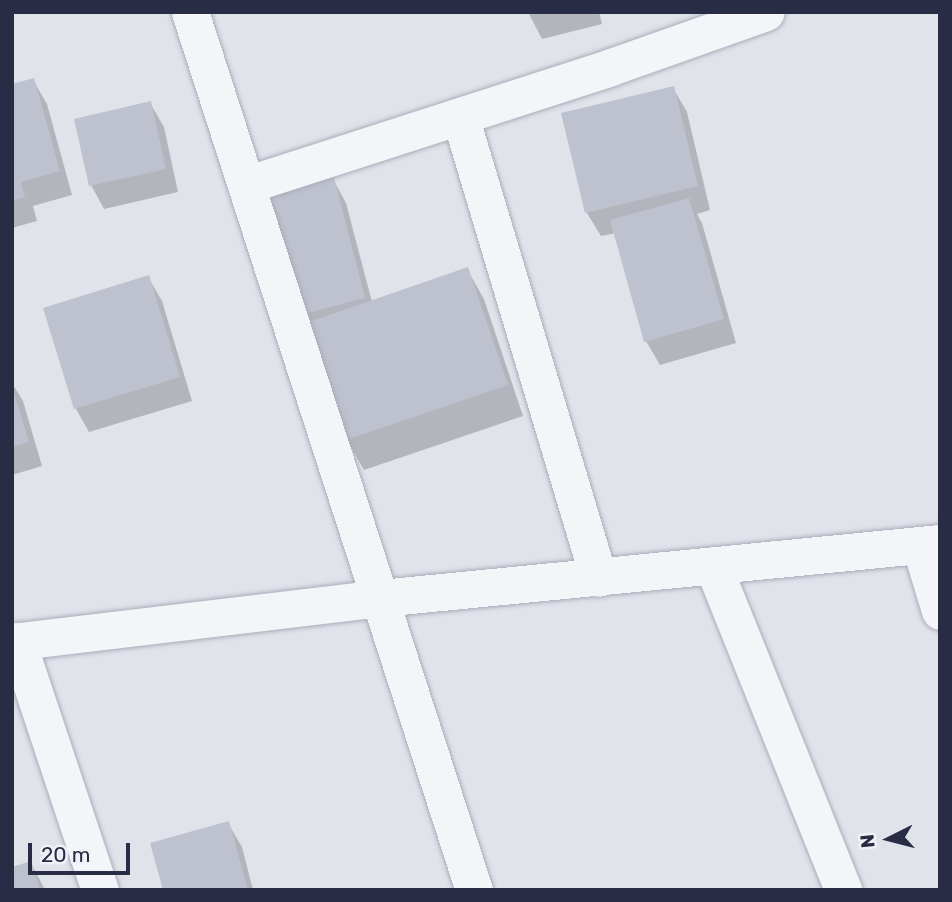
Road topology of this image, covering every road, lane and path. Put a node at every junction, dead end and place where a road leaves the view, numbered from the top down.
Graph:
1 (190, 12) edge
2 (766, 12) edge
3 (460, 116) junction
4 (246, 185) junction
5 (930, 544) edge
6 (713, 566) junction
7 (599, 578) junction
8 (380, 598) junction
9 (940, 611) edge
10 (15, 642) edge
11 (100, 890) edge
12 (474, 890) edge
13 (843, 890) edge

1 - 4 street
2 - 3 street
3 - 4 street
3 - 7 street
4 - 8 street
5 - 6 street
5 - 9 street
6 - 7 street
6 - 13 street
7 - 8 street
8 - 10 street
8 - 12 street
10 - 11 street

